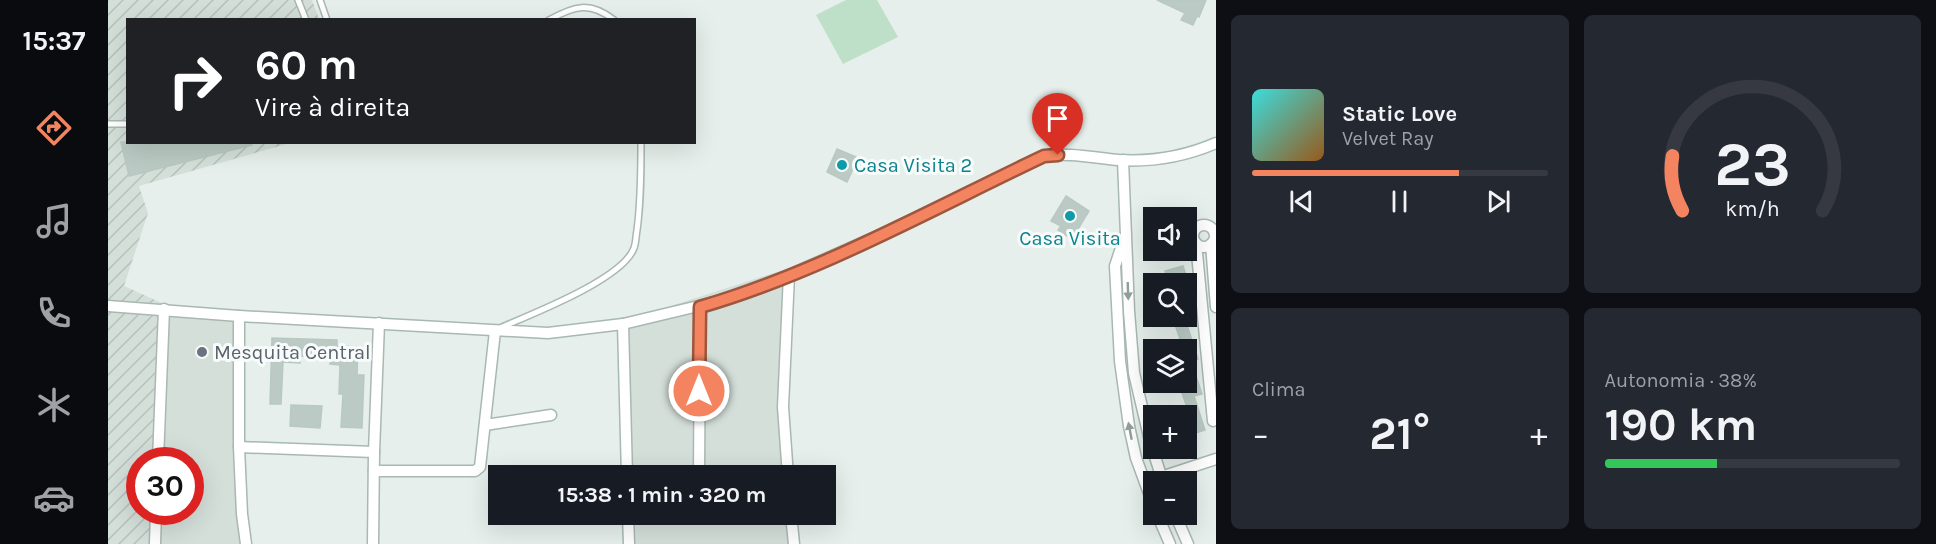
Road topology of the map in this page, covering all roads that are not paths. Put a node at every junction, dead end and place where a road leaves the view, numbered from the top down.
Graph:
1 (298, 0) edge
2 (320, 0) edge
3 (305, 18) edge
4 (326, 18) edge
5 (553, 18) edge
6 (612, 18) edge
7 (108, 124) edge
8 (126, 124) edge
9 (641, 144) edge
10 (1216, 144) edge
11 (1123, 160) junction
12 (1197, 228) edge
13 (1126, 232) junction
14 (1197, 244) edge
15 (1211, 244) junction
16 (1197, 253) edge
17 (789, 275) junction
18 (108, 306) edge
19 (700, 307) junction
20 (1216, 307) edge
21 (164, 309) junction
22 (239, 316) junction
23 (379, 323) junction
24 (624, 324) junction
25 (495, 330) junction
26 (551, 415) dead end
27 (1213, 421) dead end
28 (485, 425) junction
29 (159, 447) edge
30 (239, 447) junction
31 (374, 452) junction
32 (1216, 459) edge
33 (627, 465) edge
34 (699, 465) edge
35 (787, 465) edge
36 (374, 471) junction
37 (1159, 471) edge
38 (1184, 471) edge
39 (1143, 477) edge
40 (156, 525) edge
41 (628, 525) edge
42 (792, 525) edge
43 (1162, 525) edge
44 (1180, 525) edge
45 (155, 544) edge
46 (246, 544) edge
47 (374, 544) edge
48 (629, 544) edge
49 (794, 544) edge
50 (1170, 544) edge
51 (1188, 544) edge

1 - 3 lane
2 - 4 lane
5 - 6 lane
7 - 8 lane
9 - 25 lane
10 - 11 street
11 - 13 street
11 - 17 street
12 - 15 street
13 -> 37 street
39 -> 13 street
14 - 15 street
15 - 20 street
16 - 27 street
17 - 19 street
17 - 35 street
18 - 21 street
19 - 24 street
19 - 34 street
21 - 22 street
21 - 29 street
22 - 23 street
22 - 30 street
23 - 25 street
23 - 31 street
24 - 25 street
24 - 33 street
25 - 28 street
26 - 28 street
28 - 36 street
30 - 31 street
30 - 46 street
31 - 36 street
32 - 38 street
36 - 47 street
40 - 45 street
41 - 48 street
42 - 49 street
43 - 50 street
44 - 51 street

